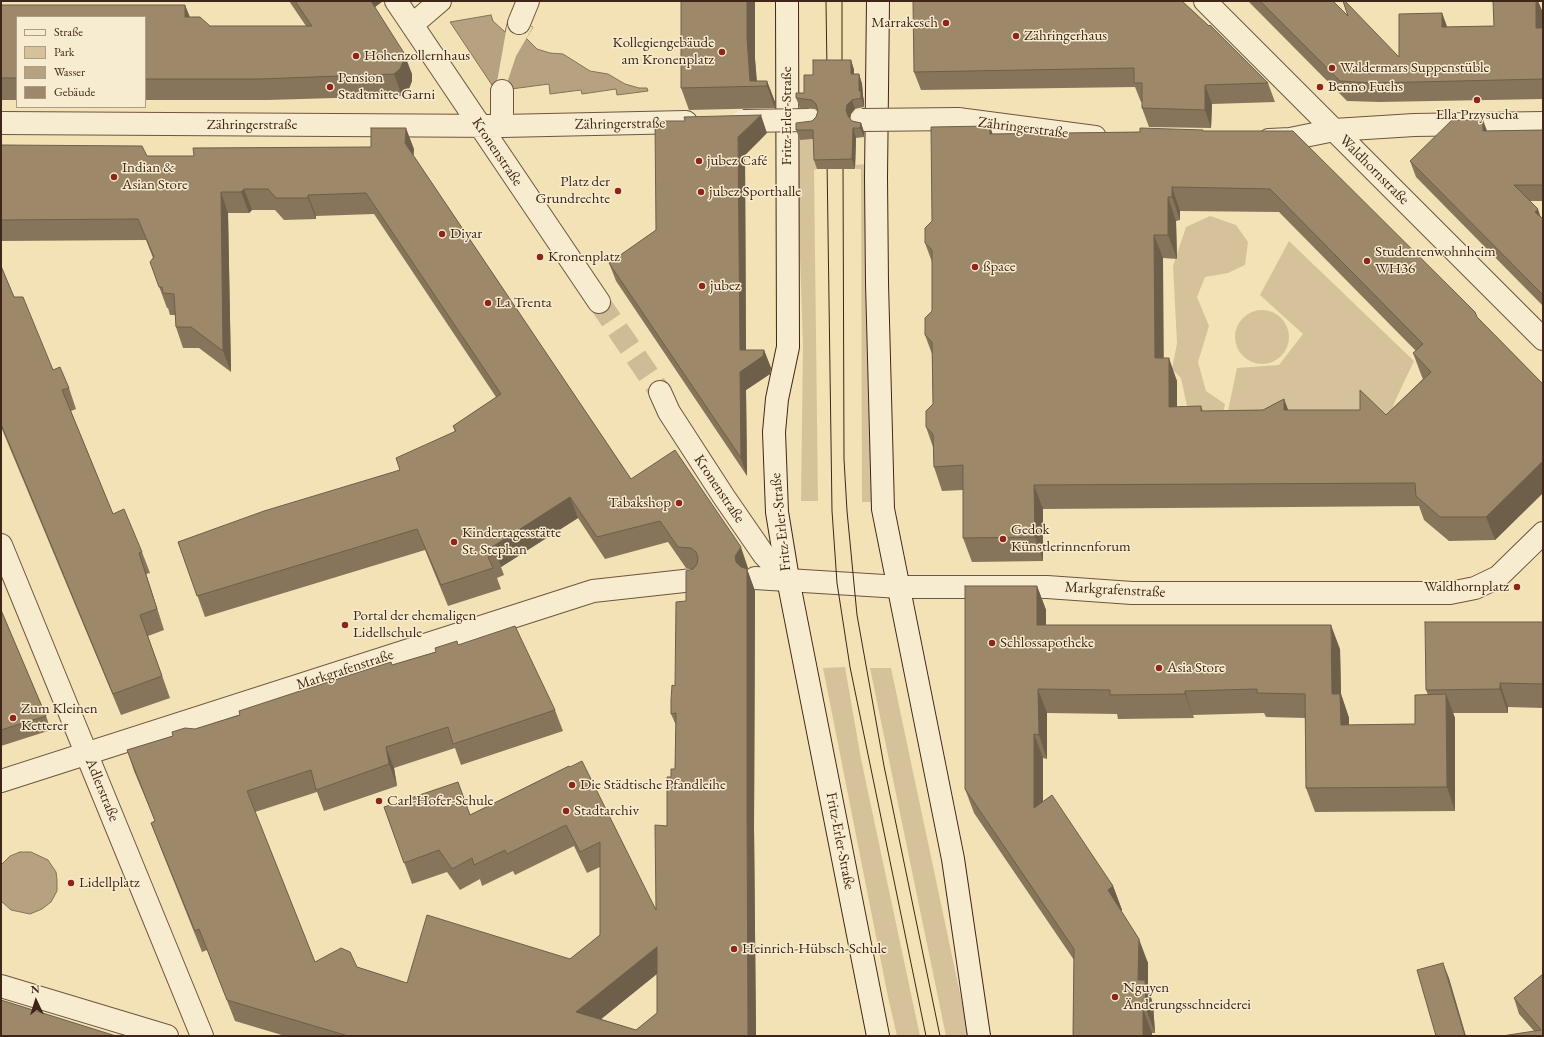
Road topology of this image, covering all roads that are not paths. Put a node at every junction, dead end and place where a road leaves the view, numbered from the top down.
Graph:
1 (396, 1) edge
2 (440, 1) edge
3 (528, 1) edge
4 (787, 1) edge
5 (878, 1) edge
6 (1205, 1) edge
7 (519, 23) dead end
8 (412, 25) junction
9 (502, 91) dead end
10 (809, 120) edge
11 (862, 120) dead end
12 (1, 123) edge
13 (1543, 123) edge
14 (479, 126) junction
15 (502, 126) junction
16 (1334, 130) junction
17 (1117, 139) edge
18 (1251, 140) edge
19 (599, 302) tunnel mouth
20 (1543, 339) edge
21 (660, 392) tunnel mouth
22 (1543, 533) edge
23 (1, 545) edge
24 (755, 578) dead end
25 (788, 579) junction
26 (693, 580) edge
27 (900, 587) junction
28 (87, 753) junction
29 (1, 780) edge
30 (1, 986) edge
31 (167, 1036) edge
32 (202, 1036) edge
33 (878, 1036) edge
34 (979, 1036) edge

1 - 8 street, Kronenstraße
2 - 8 street
3 - 7 street
4 - 25 street, Fritz-Erler-Straße
5 - 27 street
6 - 16 street, Waldhornstraße
8 - 14 street, Kronenstraße
9 - 15 street
10 - 15 street, Zähringerstraße, bridge
11 - 17 street, Zähringerstraße, bridge
12 - 14 street, Zähringerstraße
13 - 16 street
14 - 15 street, Zähringerstraße
14 - 19 street, Kronenstraße
16 - 18 street
16 - 20 street, Waldhornstraße
21 - 25 street, Kronenstraße
22 - 27 street, Markgrafenstraße
23 - 28 street, Adlerstraße
24 - 25 street, Markgrafenstraße
25 - 27 street, Markgrafenstraße
25 - 33 street, Fritz-Erler-Straße
26 - 28 street, Markgrafenstraße
27 - 34 street
28 - 29 street, Markgrafenstraße
28 - 32 street, Adlerstraße
30 - 31 street

